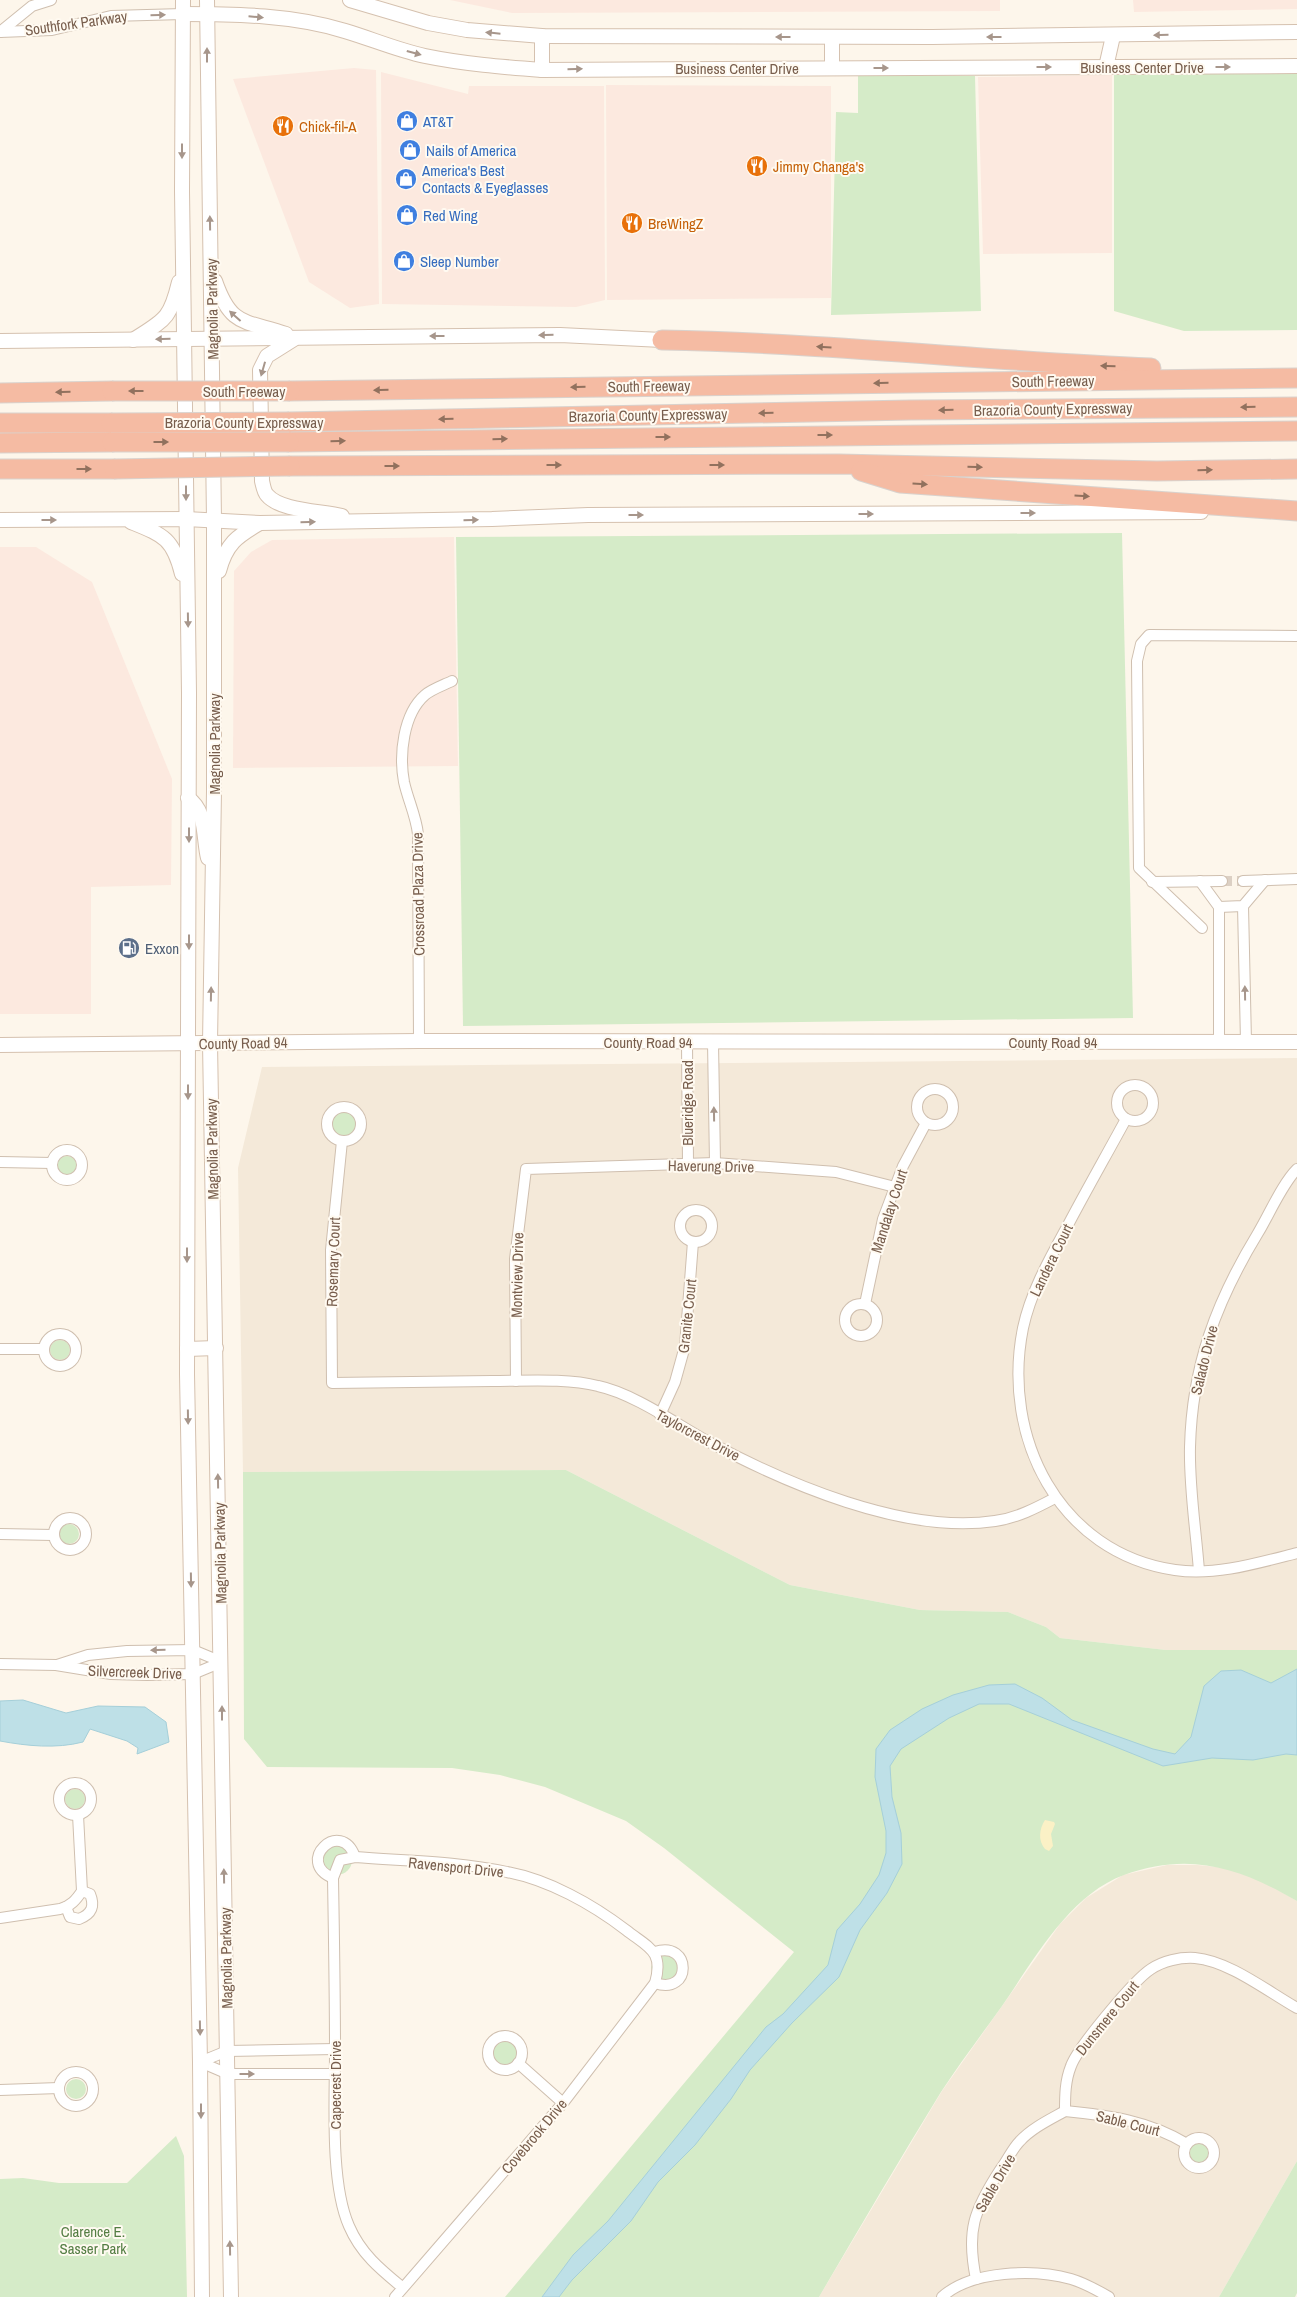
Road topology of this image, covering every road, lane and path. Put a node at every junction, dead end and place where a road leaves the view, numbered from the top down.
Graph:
1 (51, 0) edge
2 (350, 0) edge
3 (183, 7) edge
4 (207, 7) edge
5 (0, 32) edge
6 (1297, 32) edge
7 (542, 36) junction
8 (1113, 36) junction
9 (832, 38) junction
10 (1297, 66) edge
11 (1106, 67) junction
12 (832, 68) junction
13 (542, 70) junction
14 (184, 262) junction
15 (211, 271) junction
16 (297, 338) junction
17 (186, 339) junction
18 (212, 339) junction
19 (133, 340) junction
20 (662, 340) joint
21 (0, 341) edge
22 (1297, 376) edge
23 (0, 394) edge
24 (1297, 407) edge
25 (0, 423) edge
26 (1297, 431) edge
27 (0, 443) edge
28 (839, 464) junction
29 (0, 469) edge
30 (1297, 470) edge
31 (1297, 511) edge
32 (123, 519) junction
33 (186, 519) junction
34 (0, 520) edge
35 (214, 520) junction
36 (364, 521) junction
37 (260, 523) junction
38 (214, 593) junction
39 (187, 594) junction
40 (1297, 636) edge
41 (452, 681) dead end
42 (188, 798) junction
43 (213, 880) junction
44 (1265, 880) junction
45 (1297, 880) edge
46 (1222, 881) tunnel mouth
47 (1243, 881) tunnel mouth
48 (1152, 882) junction
49 (1200, 882) junction
50 (1243, 906) junction
51 (1219, 907) junction
52 (1202, 928) dead end
53 (419, 1042) junction
54 (687, 1042) junction
55 (713, 1042) junction
56 (1219, 1042) junction
57 (1246, 1042) junction
58 (1297, 1042) edge
59 (210, 1043) junction
60 (188, 1044) junction
61 (0, 1045) edge
62 (1126, 1119) dead end
63 (926, 1123) dead end
64 (342, 1141) dead end
65 (0, 1162) edge
66 (52, 1163) dead end
67 (715, 1163) junction
68 (688, 1164) junction
69 (526, 1169) joint
70 (1296, 1169) edge
71 (895, 1186) junction
72 (693, 1242) dead end
73 (865, 1304) dead end
74 (216, 1348) junction
75 (0, 1349) edge
76 (43, 1349) dead end
77 (187, 1349) junction
78 (516, 1381) junction
79 (332, 1383) joint
80 (660, 1415) junction
81 (1055, 1498) junction
82 (0, 1534) edge
83 (53, 1535) dead end
84 (1297, 1553) edge
85 (1199, 1571) junction
86 (193, 1650) junction
87 (222, 1662) junction
88 (0, 1664) edge
89 (56, 1665) junction
90 (193, 1674) junction
91 (78, 1815) dead end
92 (355, 1857) junction
93 (340, 1860) joint
94 (333, 1878) junction
95 (82, 1890) junction
96 (66, 1907) junction
97 (0, 1918) edge
98 (655, 1952) junction
99 (655, 1983) junction
100 (1297, 2008) edge
101 (335, 2049) junction
102 (227, 2050) junction
103 (200, 2062) junction
104 (518, 2062) dead end
105 (228, 2074) junction
106 (335, 2074) junction
107 (59, 2088) dead end
108 (0, 2090) edge
109 (563, 2103) junction
110 (1065, 2111) junction
111 (1187, 2144) dead end
112 (976, 2279) junction
113 (404, 2288) junction
114 (202, 2297) edge
115 (231, 2297) edge
116 (396, 2297) edge
117 (942, 2297) edge
118 (1109, 2297) edge

1 - 5 street, Southfork Parkway
7 -> 2 main road, Business Center Drive
3 - 4 main road, Business Center Drive
5 -> 3 street, Southfork Parkway
3 -> 14 main road, Magnolia Parkway
4 -> 13 main road, Business Center Drive
15 -> 4 main road, Magnolia Parkway
6 -> 8 main road, Business Center Drive
9 -> 7 main road, Business Center Drive
7 - 13 main road
8 -> 9 main road, Business Center Drive
8 - 11 main road
9 - 12 main road
11 -> 10 main road, Business Center Drive
12 -> 11 main road, Business Center Drive
13 -> 12 main road, Business Center Drive
14 - 17 main road, Magnolia Parkway
14 - 19 main road
16 -> 15 main road
15 - 18 main road, Magnolia Parkway
16 - 18 main road
20 -> 16 main road
16 -> 36 main road
17 - 18 main road
17 -> 19 main road
17 -> 33 main road, Magnolia Parkway
18 - 35 main road, Magnolia Parkway
19 - 21 main road
22 -> 20 highway
22 -> 23 highway, South Freeway, bridge
24 -> 25 highway, Brazoria County Expressway, bridge
27 -> 26 highway, Brazoria County Expressway, bridge
29 -> 28 highway, bridge
28 -> 30 highway
28 -> 31 highway
36 -> 31 main road
32 - 33 main road
34 -> 32 main road
32 - 39 main road
33 - 35 main road
33 - 39 main road, Magnolia Parkway
35 - 37 main road
35 - 38 main road, Magnolia Parkway
37 -> 36 main road
37 - 38 main road
38 - 43 main road, Magnolia Parkway
39 -> 42 main road, Magnolia Parkway
40 - 48 street
41 - 53 street, Crossroad Plaza Drive
42 - 43 main road
42 -> 60 main road, Magnolia Parkway
59 -> 43 main road, Magnolia Parkway
44 - 45 street
44 - 47 street
44 - 50 street
46 - 49 street
48 - 49 street
48 - 52 street
49 - 51 street
50 - 51 street
57 -> 50 street
51 - 56 street
53 - 54 main road, County Road 94
53 - 59 main road, County Road 94
54 - 55 main road, County Road 94
54 - 68 street, Blueridge Road
55 - 56 main road, County Road 94
67 -> 55 street, Blueridge Road
56 - 57 main road, County Road 94
57 - 58 main road, County Road 94
59 - 60 main road, County Road 94
59 - 74 main road, Magnolia Parkway
60 - 61 main road, County Road 94
60 -> 77 main road, Magnolia Parkway
62 - 81 street, Landera Court
63 - 71 street, Mandalay Court
64 - 79 street, Rosemary Court
65 - 66 street
67 - 68 street, Haverung Drive
67 - 71 street, Haverung Drive
68 - 69 street, Haverung Drive
69 - 78 street, Montview Drive
70 - 85 street, Salado Drive
71 - 73 street, Mandalay Court
72 - 80 street, Granite Court
74 - 77 main road
87 -> 74 main road, Magnolia Parkway
75 - 76 street
77 -> 86 main road, Magnolia Parkway
78 - 79 street, Taylorcrest Drive
78 - 80 street, Taylorcrest Drive
80 - 81 street, Taylorcrest Drive
81 - 85 street, Landera Court
82 - 83 street
84 - 85 street, Landera Court
86 - 87 street, Silvercreek Drive
86 -> 89 street, Silvercreek Drive
86 - 90 main road, Magnolia Parkway
87 - 90 street, Silvercreek Drive
102 -> 87 main road, Magnolia Parkway
88 - 89 street, Silvercreek Drive
89 - 90 street, Silvercreek Drive
90 -> 103 main road, Magnolia Parkway
91 - 95 street
92 - 93 street, Ravensport Drive
92 - 94 street
92 - 98 street, Ravensport Drive
93 - 94 street, Capecrest Drive
94 - 101 street, Capecrest Drive
95 - 96 street
95 - 96 street
96 - 97 street
98 - 99 street, Covebrook Drive
98 - 99 street
99 - 109 street, Covebrook Drive
100 - 110 street, Dunsmere Court
101 - 102 street
101 - 106 street, Capecrest Drive
102 - 103 street
102 - 105 main road, Magnolia Parkway
103 - 105 street
103 -> 114 main road, Magnolia Parkway
104 - 109 street
105 -> 106 street
115 -> 105 main road, Magnolia Parkway
106 - 113 street, Capecrest Drive
107 - 108 street
109 - 113 street, Covebrook Drive
110 - 111 street, Sable Court
110 - 112 street, Sable Drive
112 - 117 street
112 - 118 street
113 - 116 street, Covebrook Drive

